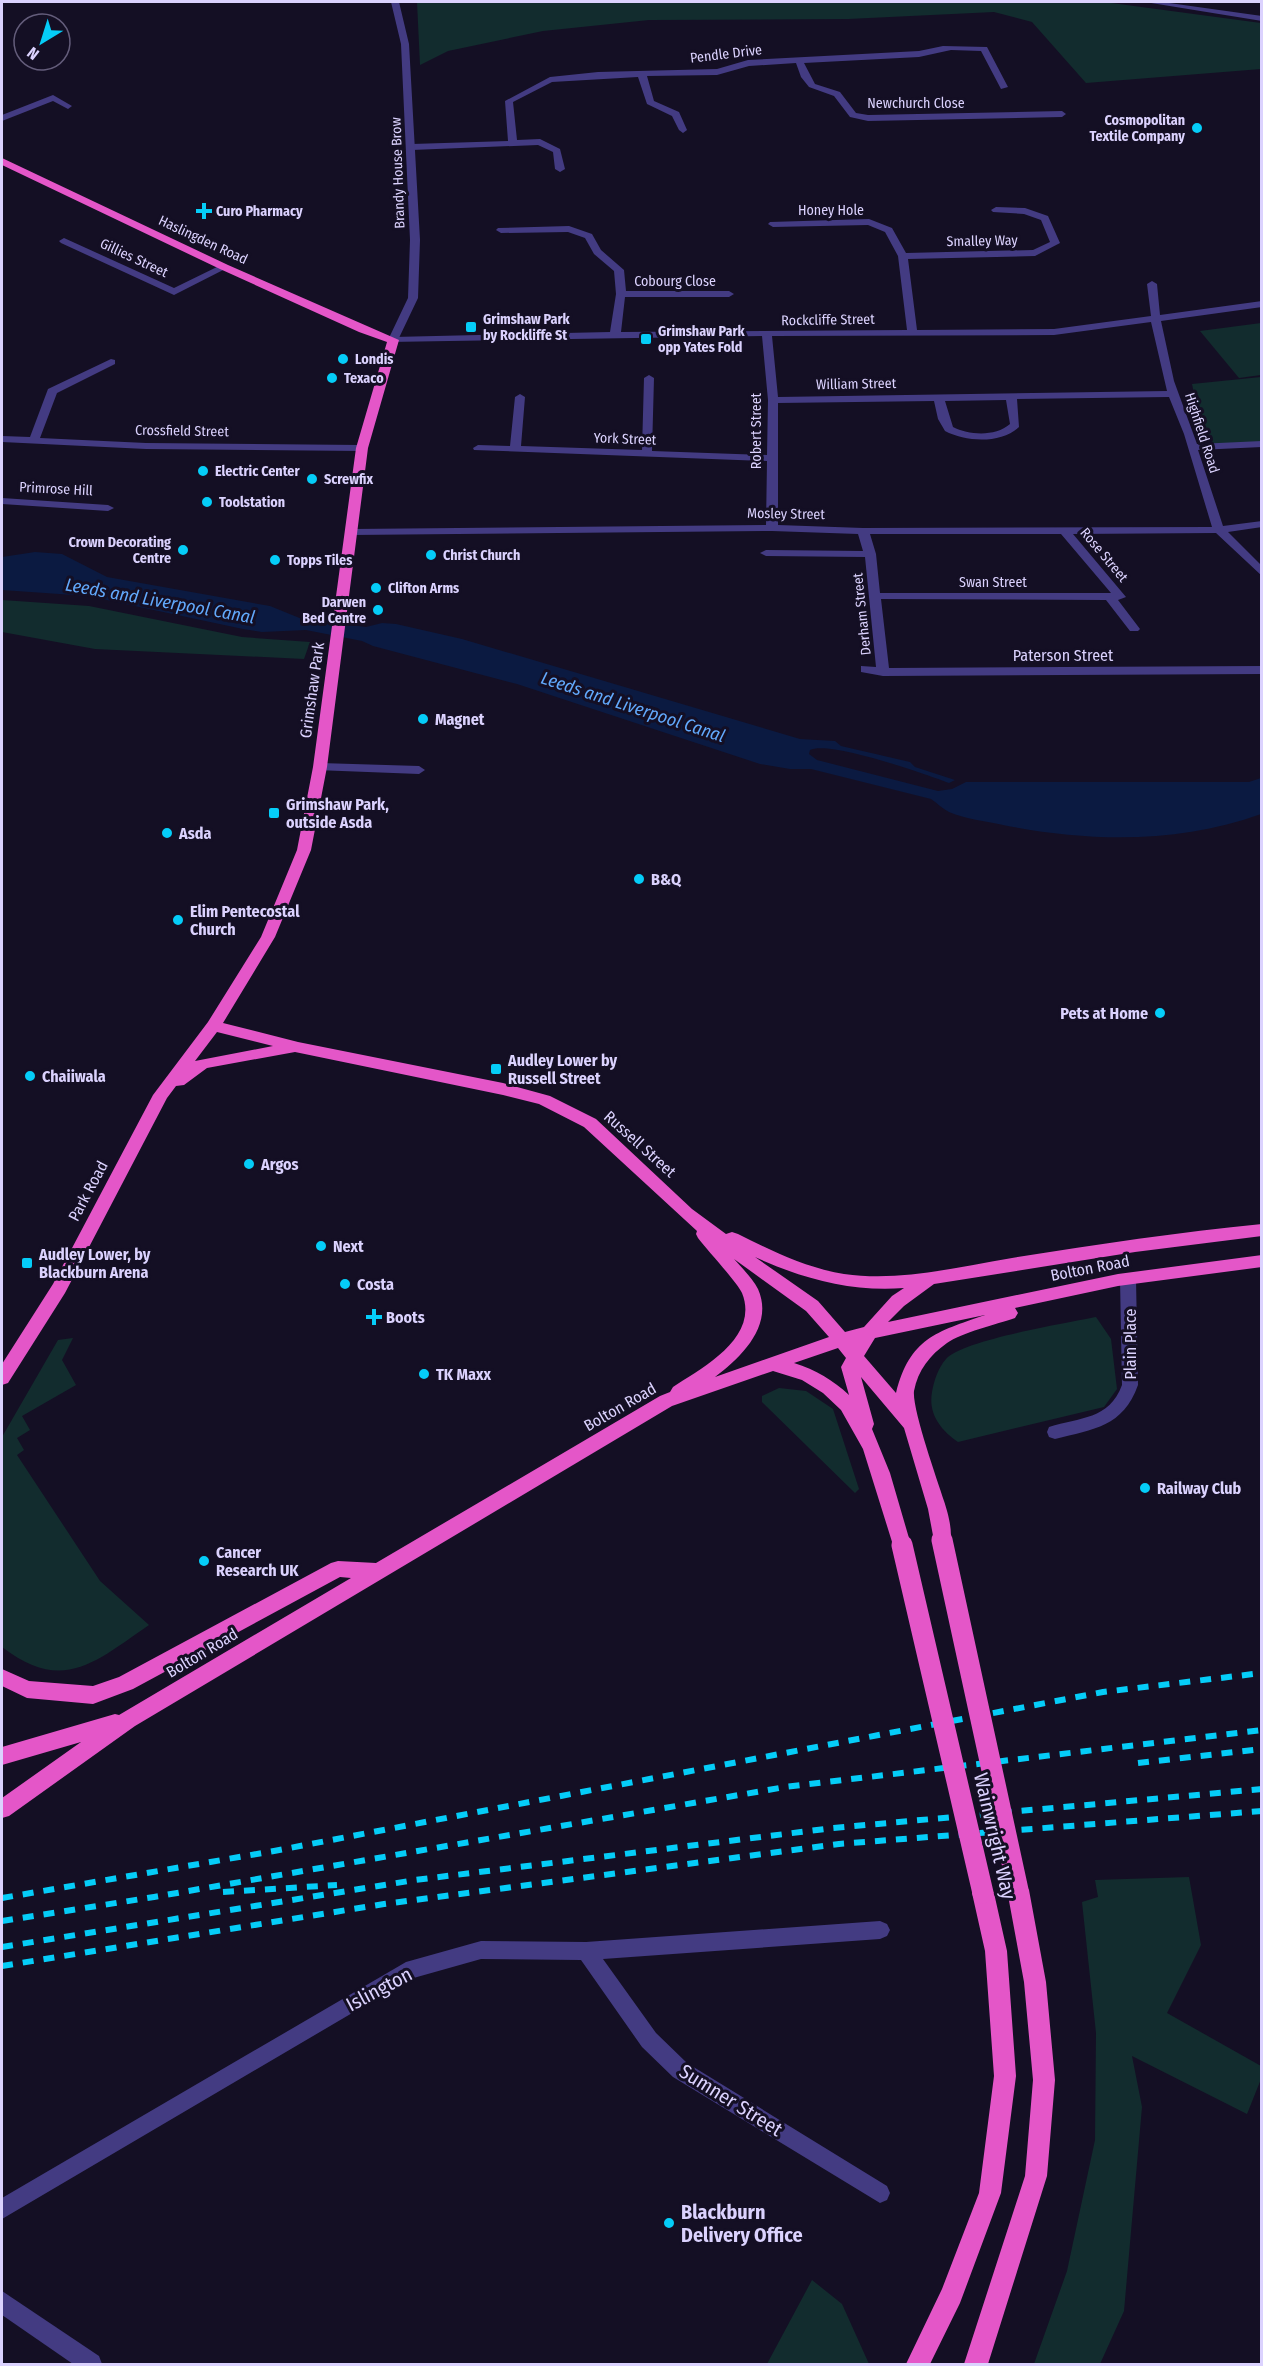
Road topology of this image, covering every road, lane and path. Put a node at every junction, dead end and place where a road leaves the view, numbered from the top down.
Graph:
1 (395, 2) edge
2 (1149, 2) edge
3 (1262, 19) edge
4 (800, 62) junction
5 (642, 74) junction
6 (1004, 87) dead end
7 (68, 105) dead end
8 (1062, 114) dead end
9 (2, 118) edge
10 (683, 130) dead end
11 (513, 141) junction
12 (412, 147) junction
13 (2, 161) edge
14 (560, 169) dead end
15 (996, 210) dead end
16 (773, 224) dead end
17 (501, 230) dead end
18 (64, 240) dead end
19 (903, 256) junction
20 (224, 267) junction
21 (1152, 284) dead end
22 (621, 294) junction
23 (729, 294) dead end
24 (1262, 304) edge
25 (1155, 319) junction
26 (912, 333) junction
27 (766, 334) junction
28 (615, 335) junction
29 (393, 340) junction
30 (111, 362) dead end
31 (649, 378) dead end
32 (1173, 394) junction
33 (520, 397) dead end
34 (1011, 397) junction
35 (939, 398) junction
36 (773, 400) junction
37 (2, 439) edge
38 (34, 440) junction
39 (1262, 444) edge
40 (1192, 447) junction
41 (363, 448) junction
42 (478, 448) dead end
43 (515, 450) junction
44 (647, 454) junction
45 (771, 458) junction
46 (2, 501) edge
47 (108, 507) dead end
48 (1262, 524) edge
49 (772, 528) junction
50 (1219, 530) junction
51 (863, 531) junction
52 (1065, 531) junction
53 (352, 532) junction
54 (766, 554) dead end
55 (870, 554) junction
56 (1262, 573) edge
57 (876, 596) junction
58 (1114, 597) junction
59 (1134, 629) dead end
60 (865, 669) dead end
61 (1262, 670) edge
62 (883, 672) junction
63 (320, 767) junction
64 (419, 770) dead end
65 (213, 1026) junction
66 (298, 1047) junction
67 (161, 1095) junction
68 (686, 1213) junction
69 (1262, 1230) edge
70 (1262, 1261) edge
71 (931, 1277) junction
72 (1128, 1279) junction
73 (1066, 1292) junction
74 (871, 1332) junction
75 (842, 1340) junction
76 (855, 1356) junction
77 (773, 1364) junction
78 (2, 1378) edge
79 (666, 1401) junction
80 (912, 1425) junction
81 (1055, 1432) dead end
82 (872, 1445) junction
83 (378, 1571) junction
84 (2, 1677) edge
85 (128, 1720) junction
86 (2, 1756) edge
87 (2, 1809) edge
88 (880, 1930) dead end
89 (586, 1951) junction
90 (880, 2193) dead end
91 (2, 2209) edge
92 (2, 2302) edge
93 (91, 2364) edge
94 (918, 2364) edge
95 (976, 2364) edge

1 - 12 street, Brandy House Brow
2 - 3 street
4 - 5 street, Pendle Drive
4 - 6 street, Pendle Drive
4 - 8 street, Newchurch Close
5 - 10 street
5 - 11 street, Pendle Drive
7 - 9 street
11 - 12 street
11 - 14 street
12 - 29 street, Brandy House Brow
13 - 20 highway, Haslingden Road
15 - 19 street, Smalley Way
16 - 19 street, Honey Hole
17 - 22 street
18 - 20 street, Gillies Street
19 - 26 street, Honey Hole
20 - 29 highway, Haslingden Road
21 - 25 street, Highfield Road
22 - 23 street, Cobourg Close
22 - 28 street
24 - 25 street, Rockcliffe Street
25 - 26 street, Rockcliffe Street
25 - 32 street, Highfield Road
26 - 27 street, Rockcliffe Street
27 - 28 street, Rockcliffe Street
27 - 36 street, Robert Street
28 - 29 street, Rockcliffe Street
29 - 41 highway, Grimshaw Park
30 - 38 street
31 - 44 street
32 - 34 street, William Street
32 - 40 street, Highfield Road
33 - 43 street
34 - 35 street, William Street
34 - 35 street
35 - 36 street, William Street
36 - 45 street, Robert Street
37 - 38 street, Crossfield Street
38 - 41 street, Crossfield Street
39 - 40 street
40 - 50 street, Highfield Road
41 - 53 highway, Grimshaw Park
42 - 43 street, York Street
43 - 44 street, York Street
44 - 45 street, York Street
45 - 49 street, Robert Street
46 - 47 street, Primrose Hill
48 - 50 street, Mosley Street
49 - 51 street, Mosley Street
49 - 53 street, Mosley Street
50 - 52 street, Mosley Street
50 - 56 street, Highfield Road
51 - 52 street, Mosley Street
51 - 55 street, Derham Street
52 - 58 street, Rose Street
53 - 63 highway, Grimshaw Park
54 - 55 street, Derham Street
55 - 57 street, Derham Street
57 - 58 street, Swan Street
57 - 62 street, Derham Street
58 - 59 street
60 - 62 street, Paterson Street
61 - 62 street, Paterson Street
63 - 64 street
63 - 65 highway, Grimshaw Park
65 - 66 highway, Russell Street
65 - 67 highway, Park Road
66 - 67 highway, Russell Street
66 - 68 highway, Russell Street
67 - 78 highway, Park Road
68 - 71 highway, Bolton Road
68 - 75 highway, Russell Street
68 - 79 highway
69 - 71 highway, Bolton Road
70 - 72 highway, Bolton Road
71 - 74 highway
72 - 73 highway, Bolton Road
72 - 81 street, Plain Place
73 - 74 highway, Bolton Road
73 - 80 highway
74 - 75 highway, Bolton Road
74 - 76 highway
75 - 76 highway, Wainwright Way
75 - 77 highway, Bolton Road
76 - 80 highway, Wainwright Way
76 - 82 highway
77 - 79 highway, Bolton Road
77 - 82 highway, Wainwright Way
79 - 83 highway, Bolton Road
80 - 95 highway, Wainwright Way, bridge
82 - 94 highway, Wainwright Way, bridge
83 - 84 highway
83 - 85 highway, Bolton Road
85 - 86 highway
85 - 87 highway
88 - 89 street, Islington
89 - 90 street, Sumner Street
89 - 91 street, Islington
92 - 93 street

